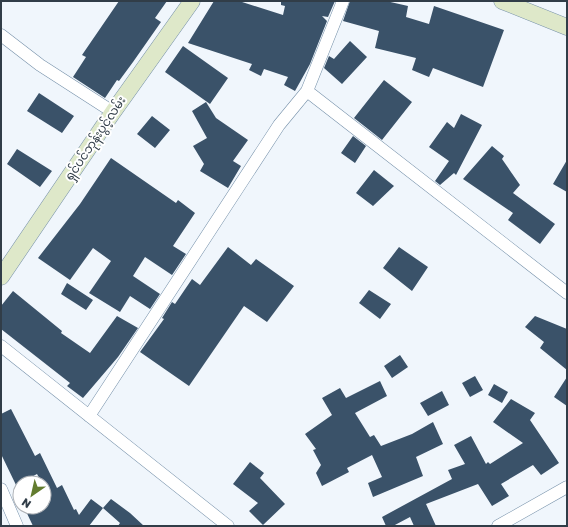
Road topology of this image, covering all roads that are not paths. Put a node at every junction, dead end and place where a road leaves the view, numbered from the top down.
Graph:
1 (192, 1) edge
2 (343, 1) edge
3 (502, 1) edge
4 (567, 27) edge
5 (1, 35) edge
6 (307, 90) junction
7 (112, 112) junction
8 (1, 277) edge
9 (567, 293) edge
10 (1, 346) edge
11 (89, 416) junction
12 (567, 487) edge
13 (1, 489) edge
14 (17, 526) edge
15 (228, 526) edge
16 (498, 526) edge

1 - 7 street, ရှင်ပင်ဘုန်းပွင့်လမ်း
2 - 6 street
3 - 4 street
5 - 7 street
6 - 9 street
6 - 11 street
7 - 8 street, ရှင်ပင်ဘုန်းပွင့်လမ်း
10 - 11 street
11 - 15 street
12 - 16 street
13 - 14 street

